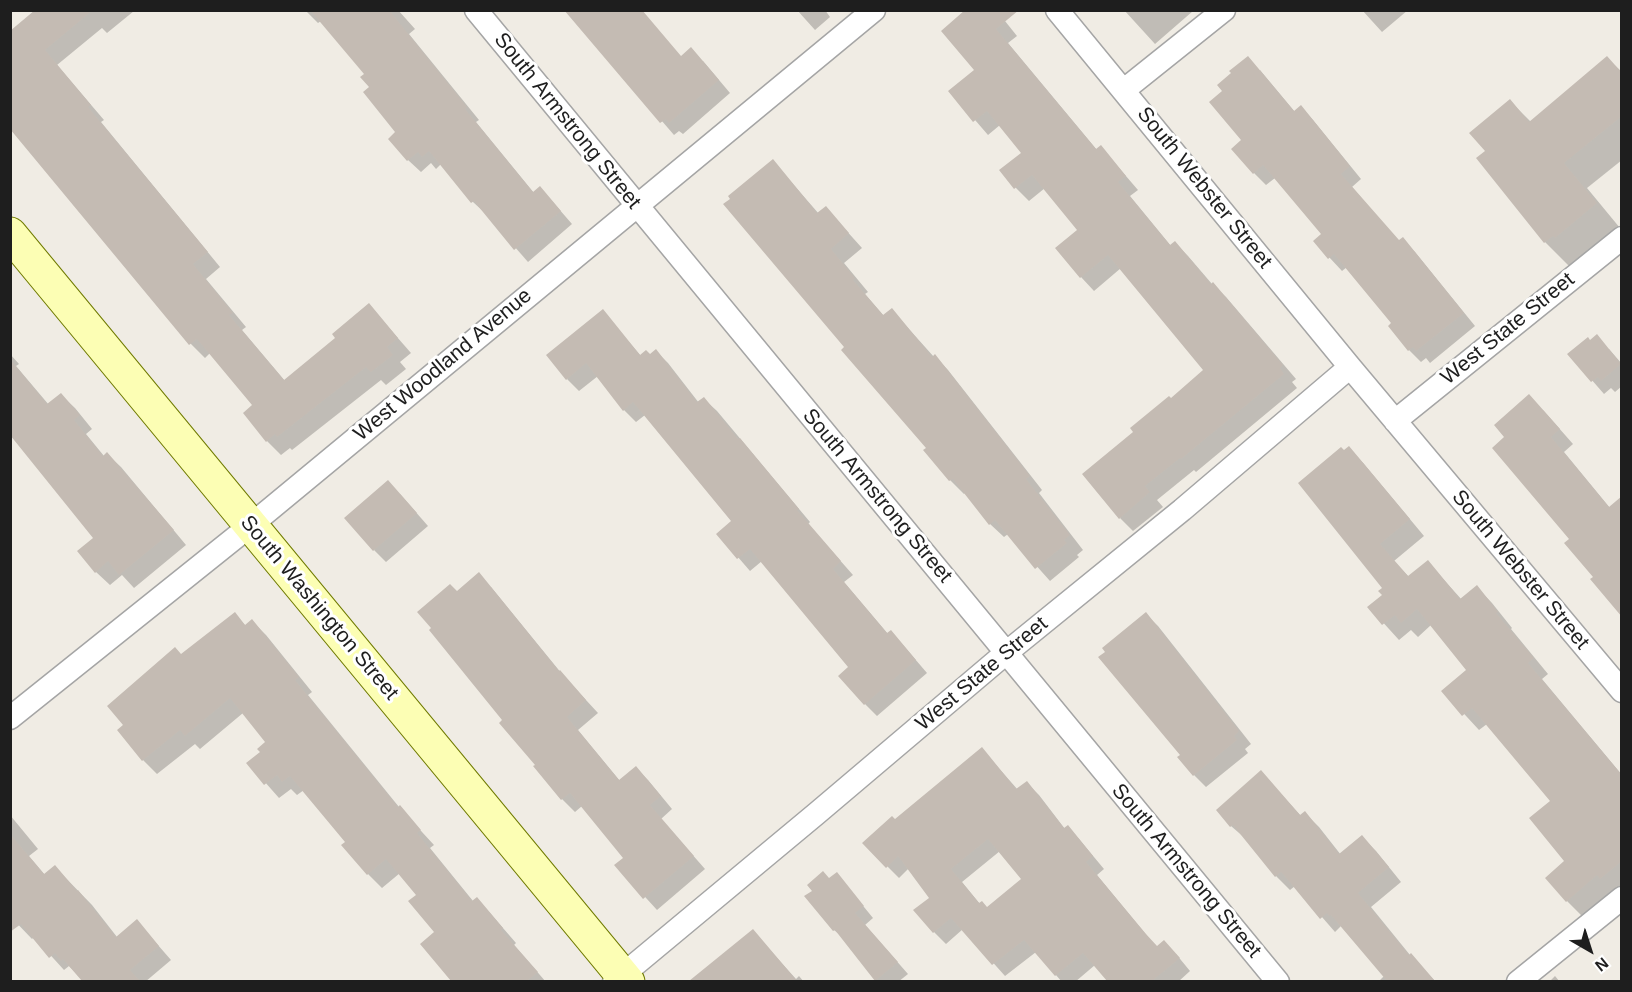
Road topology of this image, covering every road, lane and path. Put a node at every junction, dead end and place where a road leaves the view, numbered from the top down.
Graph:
1 (476, 10) edge
2 (874, 10) edge
3 (1057, 10) edge
4 (1224, 10) edge
5 (1124, 90) junction
6 (636, 205) junction
7 (10, 234) edge
8 (1622, 238) edge
9 (1350, 367) junction
10 (1395, 421) junction
11 (251, 525) junction
12 (1006, 652) junction
13 (1622, 691) edge
14 (10, 718) edge
15 (1622, 898) edge
16 (621, 979) edge
17 (1278, 981) edge
18 (1518, 981) edge

1 - 6 street, South Armstrong Street
2 - 6 street, West Woodland Avenue
3 - 5 street, South Webster Street
4 - 5 street
5 - 9 street, South Webster Street
6 - 11 street, West Woodland Avenue
6 - 12 street, South Armstrong Street
7 - 11 main road, South Washington Street
8 - 10 street, West State Street
9 - 10 street, South Webster Street
9 - 12 street, West State Street
10 - 13 street, South Webster Street
11 - 14 street, West Woodland Avenue
11 - 16 main road, South Washington Street
12 - 16 street, West State Street
12 - 17 street, South Armstrong Street
15 - 18 street

